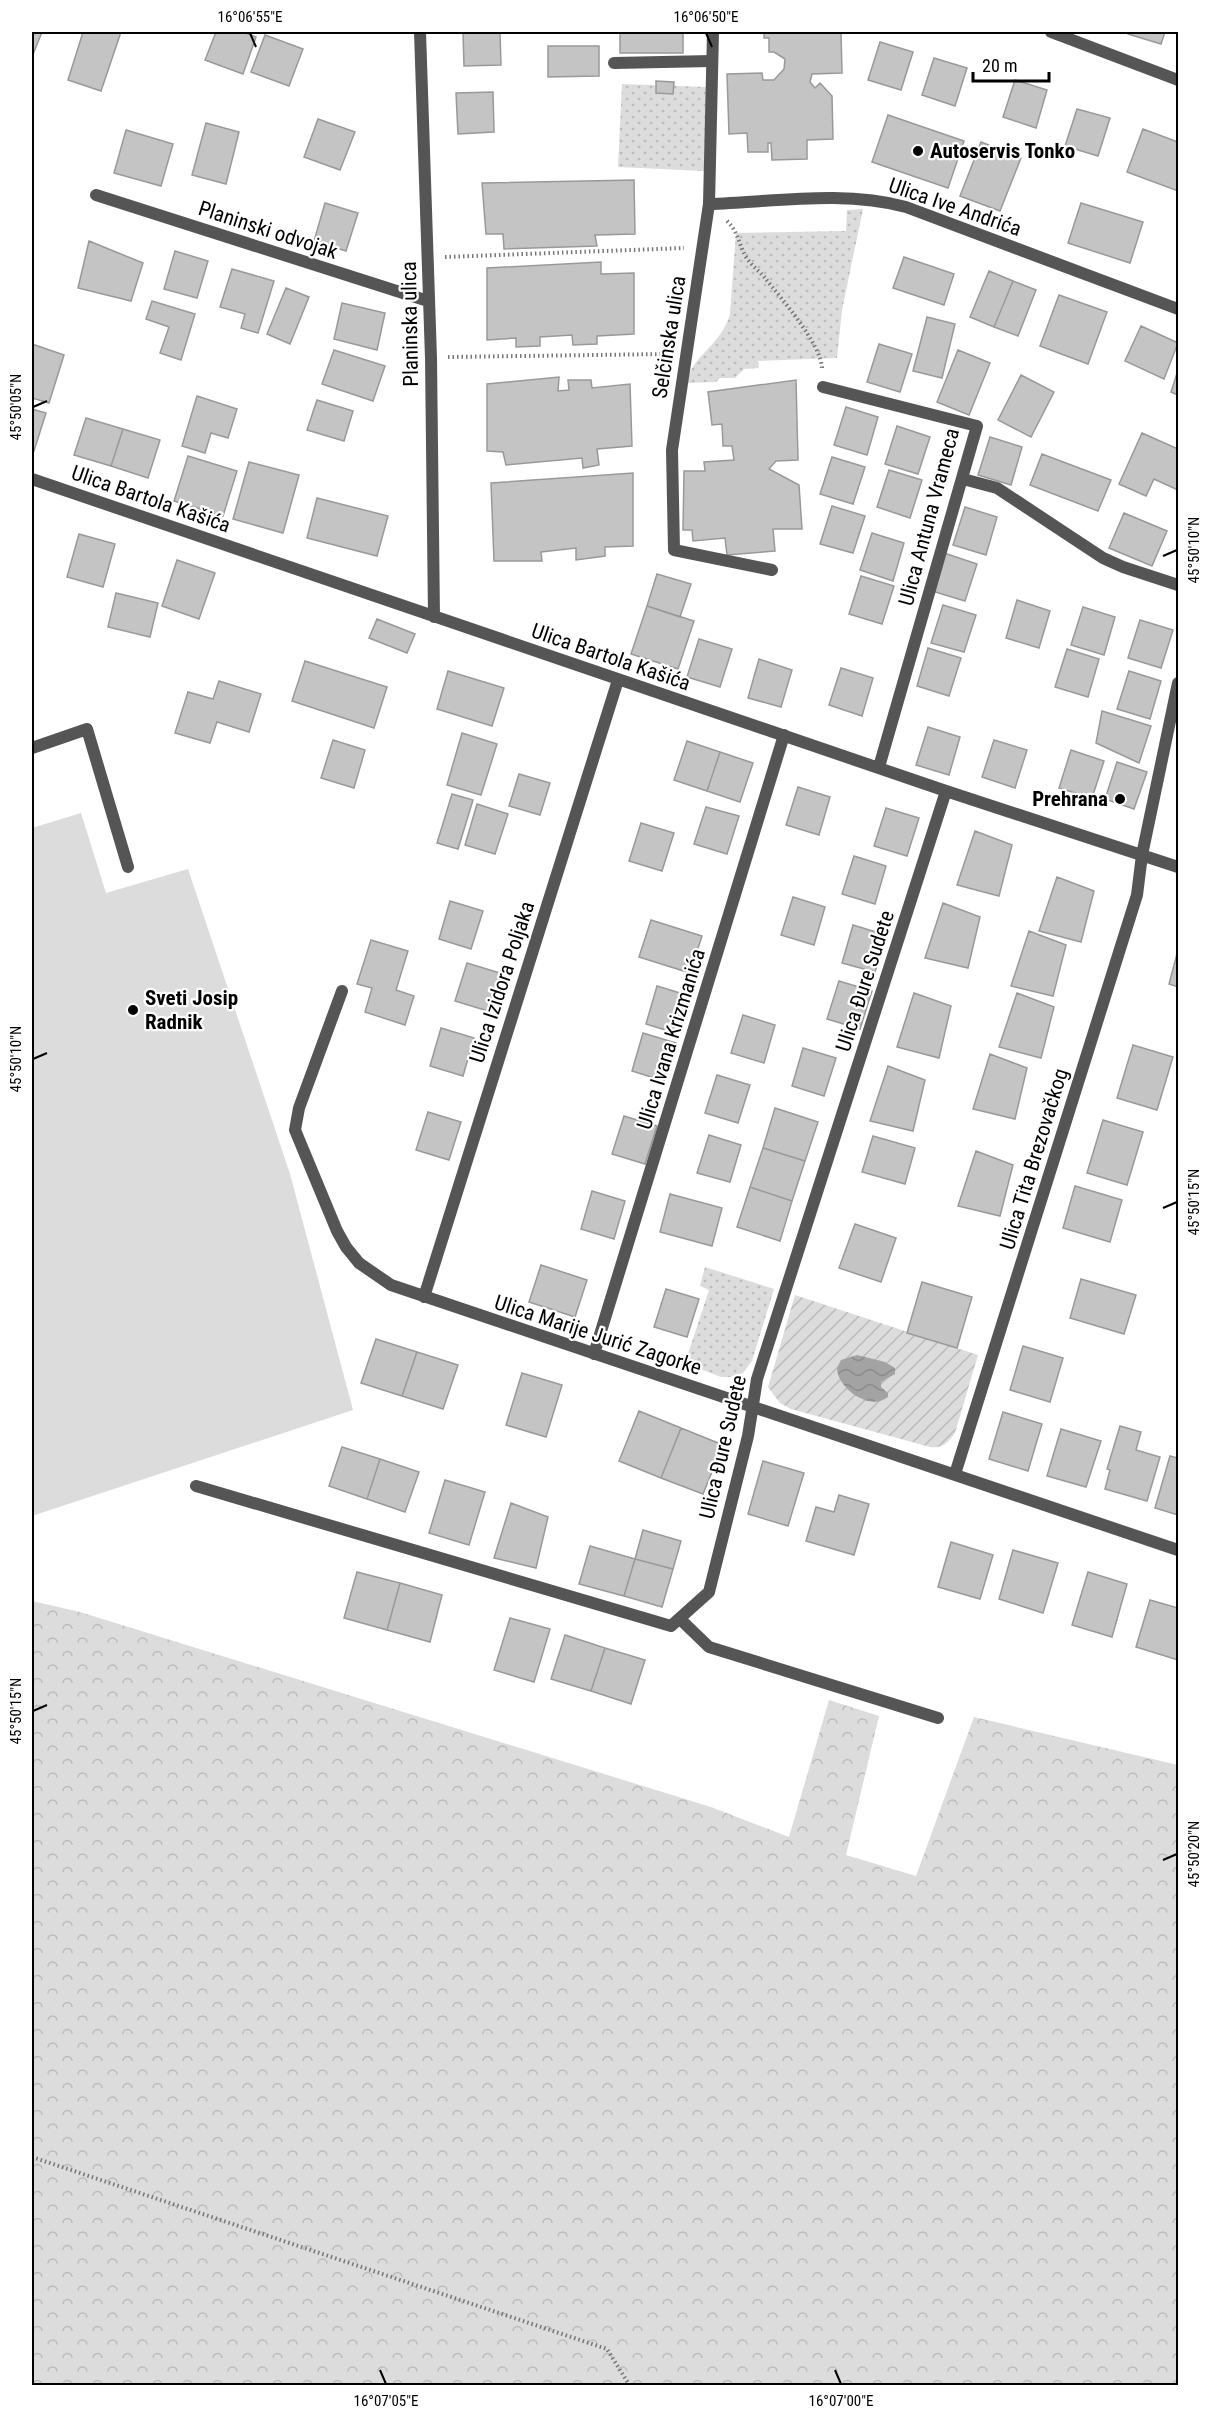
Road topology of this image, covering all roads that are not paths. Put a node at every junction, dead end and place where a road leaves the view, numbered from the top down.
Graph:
1 (420, 32) edge
2 (713, 32) edge
3 (1051, 32) edge
4 (712, 61) junction
5 (614, 63) dead end
6 (1179, 80) edge
7 (96, 195) dead end
8 (709, 204) junction
9 (428, 301) junction
10 (1179, 309) edge
11 (823, 387) road end
12 (963, 478) junction
13 (32, 479) edge
14 (772, 570) dead end
15 (1179, 585) edge
16 (434, 616) junction
17 (618, 680) junction
18 (1179, 683) edge
19 (784, 735) junction
20 (32, 748) edge
21 (879, 767) junction
22 (946, 791) junction
23 (1142, 855) junction
24 (128, 867) dead end
25 (1179, 867) edge
26 (342, 991) dead end
27 (424, 1297) junction
28 (594, 1354) junction
29 (752, 1406) junction
30 (956, 1474) junction
31 (196, 1486) dead end
32 (1179, 1550) edge
33 (680, 1619) junction
34 (938, 1718) dead end

1 - 9 street, Planinska ulica
2 - 4 street, Selčinska ulica
3 - 6 street
4 - 5 street
4 - 8 street, Selčinska ulica
7 - 9 street, Planinski odvojak
8 - 10 street, Ulica Ive Andrića
8 - 14 street, Selčinska ulica
9 - 16 street, Planinska ulica
11 - 12 street, Ulica Antuna Vrameca
12 - 15 street
12 - 21 street, Ulica Antuna Vrameca
13 - 16 street, Ulica Bartola Kašića
16 - 17 street, Ulica Bartola Kašića
17 - 19 street, Ulica Bartola Kašića
17 - 27 street, Ulica Izidora Poljaka
18 - 23 street, Ulica Tita Brezovačkog
19 - 21 street, Ulica Bartola Kašića
19 - 28 street, Ulica Ivana Krizmanića
20 - 24 street
21 - 22 street, Ulica Bartola Kašića
22 - 23 street, Ulica Bartola Kašića
22 - 29 street, Ulica Đure Sudete
23 - 25 street, Ulica Bartola Kašića
23 - 30 street, Ulica Tita Brezovačkog
26 - 27 street, Ulica Marije Jurić Zagorke
27 - 28 street, Ulica Marije Jurić Zagorke
28 - 29 street, Ulica Marije Jurić Zagorke
29 - 30 street, Ulica Marije Jurić Zagorke
29 - 33 street, Ulica Đure Sudete
30 - 32 street, Ulica Marije Jurić Zagorke
31 - 33 street
33 - 34 street

